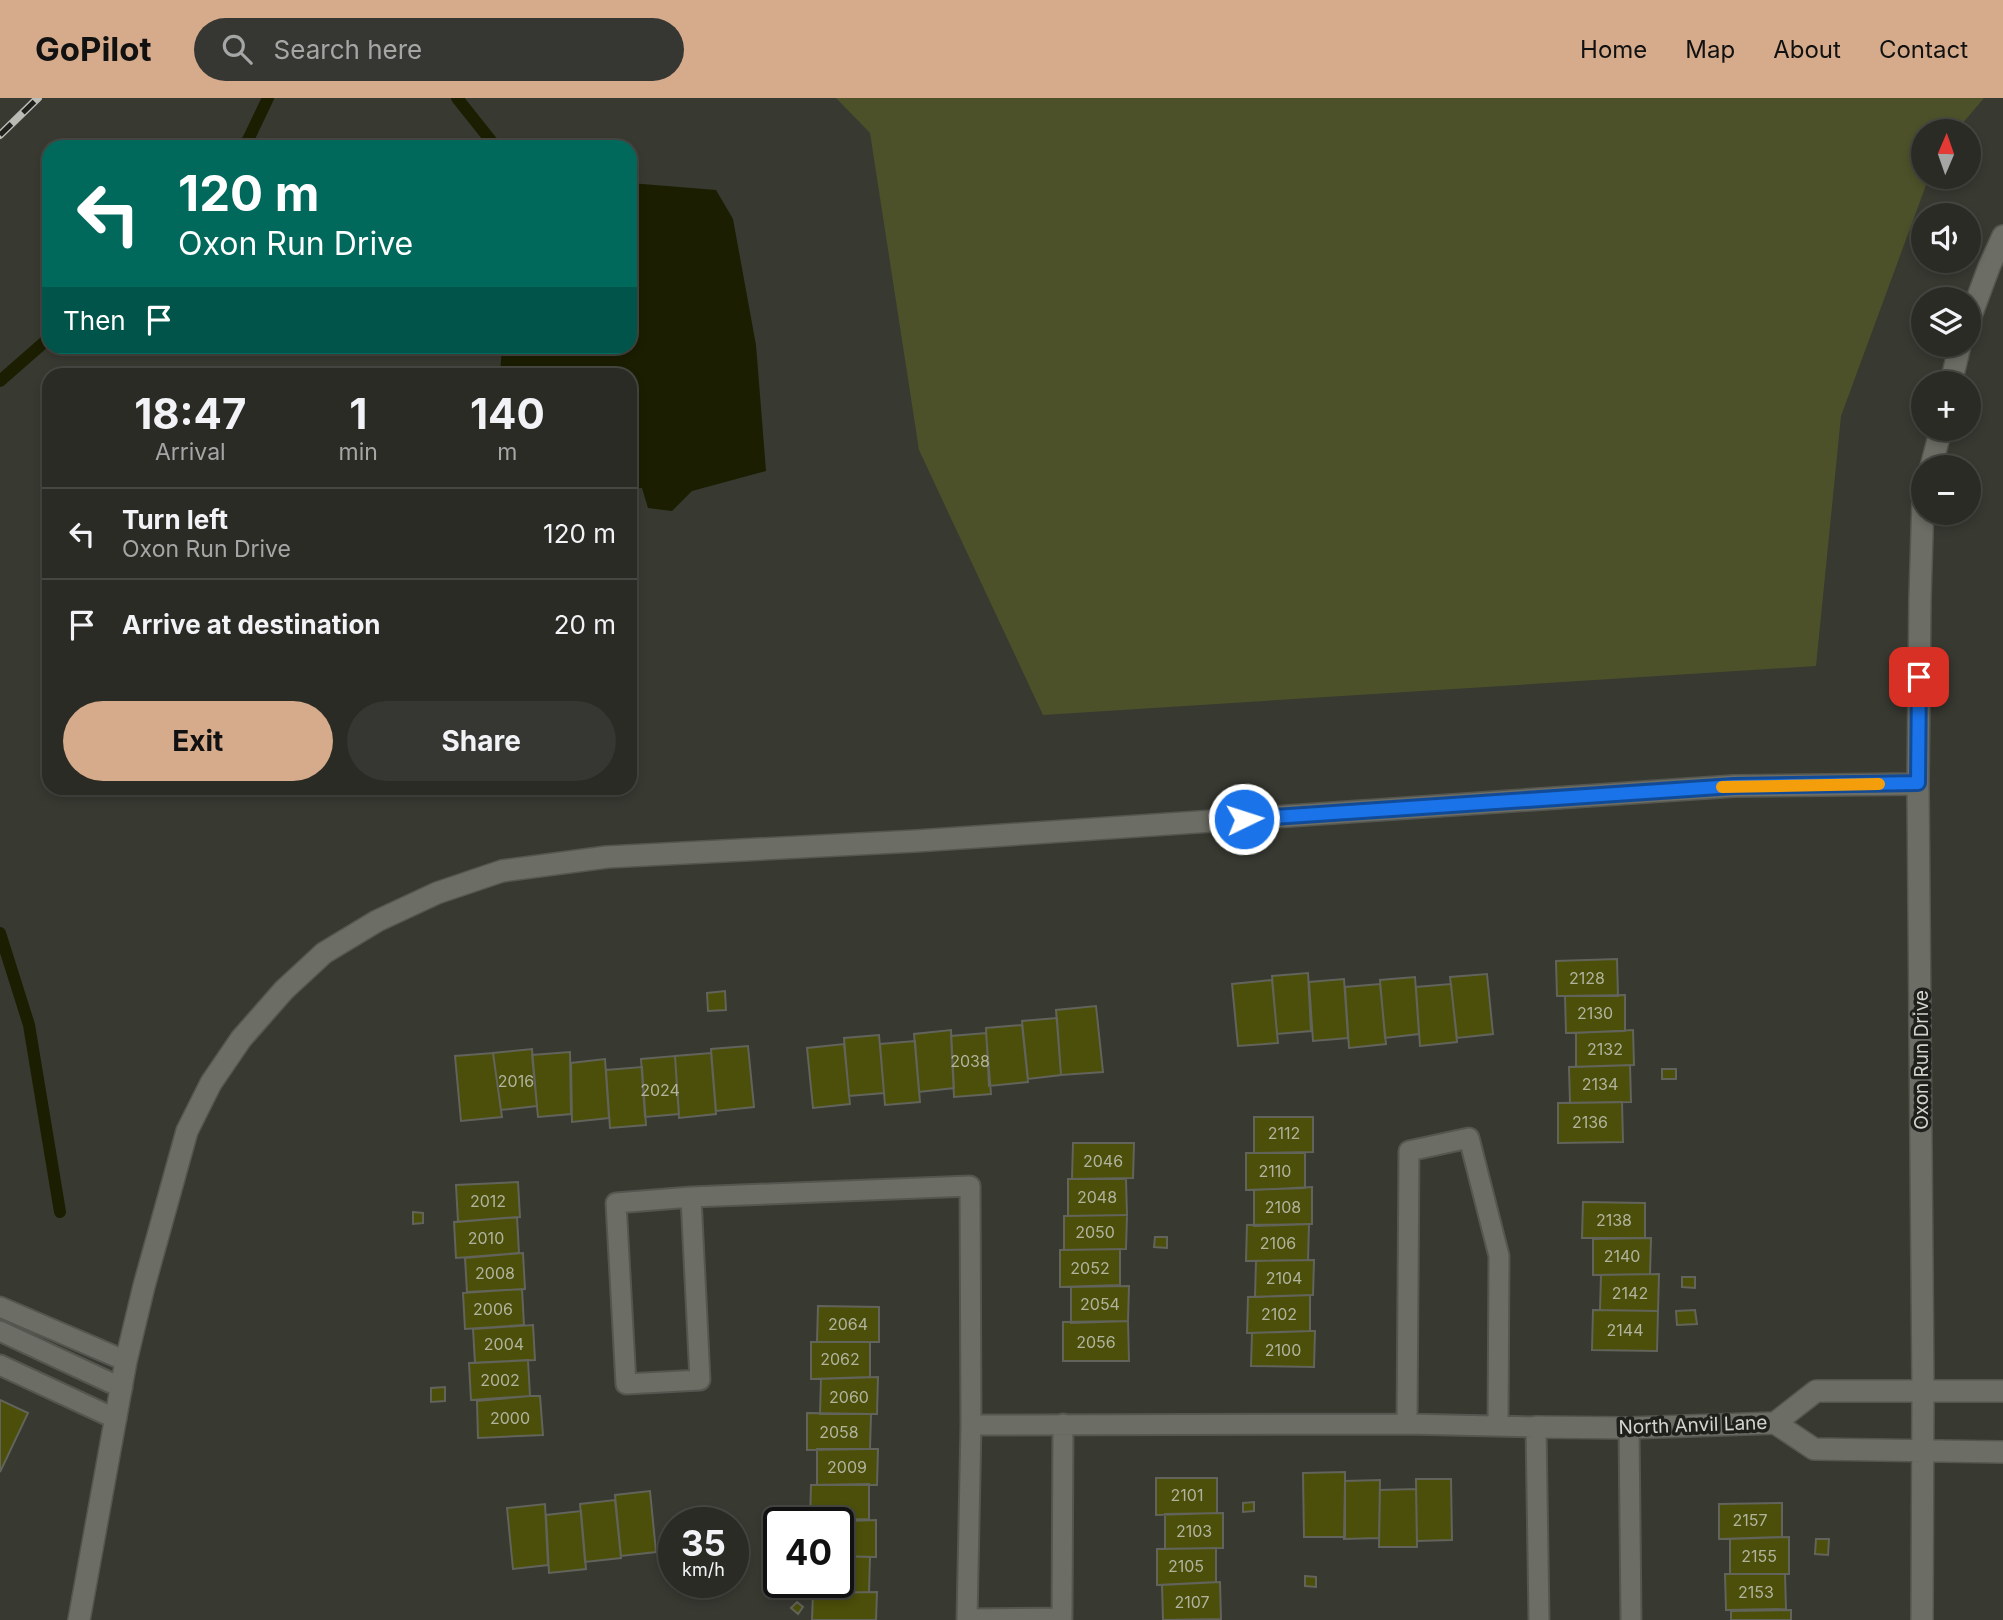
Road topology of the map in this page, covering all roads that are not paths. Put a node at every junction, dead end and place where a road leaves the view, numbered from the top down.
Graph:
1 (2003, 236) edge
2 (1981, 289) edge
3 (1922, 525) edge
4 (1918, 783) junction
5 (691, 1197) junction
6 (0, 1307) edge
7 (0, 1331) edge
8 (126, 1361) junction
9 (0, 1365) edge
10 (122, 1388) junction
11 (1923, 1391) junction
12 (2003, 1391) edge
13 (116, 1419) junction
14 (1775, 1423) junction
15 (1063, 1424) junction
16 (1407, 1424) junction
17 (971, 1425) junction
18 (1498, 1426) junction
19 (1536, 1427) junction
20 (1629, 1428) junction
21 (1922, 1451) junction
22 (2003, 1452) edge
23 (79, 1620) edge
24 (1539, 1620) edge
25 (1631, 1620) edge
26 (1922, 1620) edge

1 - 2 street
3 - 4 street, Oxon Run Drive
4 - 8 street
4 - 11 street, Oxon Run Drive
5 - 5 lane
5 - 17 lane
6 - 8 lane
7 - 10 lane
8 - 10 street
9 - 13 lane
10 - 13 street
11 - 12 street, North Anvil Lane
11 - 14 street, North Anvil Lane
11 - 21 street, Oxon Run Drive
13 - 23 street
14 - 20 street, North Anvil Lane
14 - 21 street
15 - 16 lane
15 - 17 lane
15 - 17 lane
16 - 18 lane
16 - 18 lane
18 - 19 lane
19 - 20 street, North Anvil Lane
19 - 24 lane
20 - 25 lane
21 - 22 street
21 - 26 street, Oxon Run Drive

